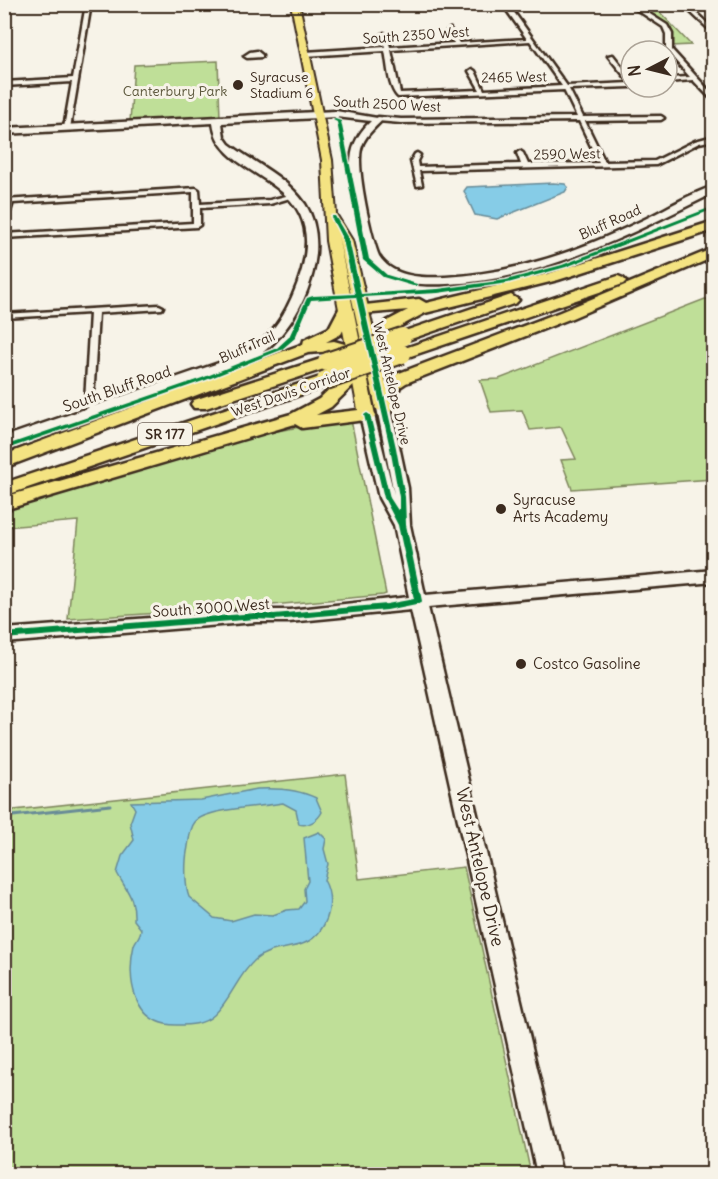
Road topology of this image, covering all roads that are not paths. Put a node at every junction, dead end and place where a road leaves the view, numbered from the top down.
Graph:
1 (89, 4) edge
2 (295, 4) edge
3 (504, 4) edge
4 (630, 4) edge
5 (684, 4) edge
6 (420, 6) edge
7 (450, 31) dead end
8 (714, 33) edge
9 (384, 35) dead end
10 (528, 40) junction
11 (457, 44) junction
12 (389, 48) junction
13 (305, 54) junction
14 (611, 56) dead end
15 (619, 67) edge
16 (472, 70) dead end
17 (693, 78) junction
18 (679, 79) edge
19 (76, 80) junction
20 (4, 84) edge
21 (619, 84) edge
22 (566, 88) junction
23 (482, 90) junction
24 (713, 98) edge
25 (318, 115) junction
26 (661, 118) dead end
27 (378, 119) junction
28 (580, 119) junction
29 (217, 120) junction
30 (67, 128) junction
31 (4, 131) edge
32 (714, 138) edge
33 (520, 153) dead end
34 (417, 155) dead end
35 (603, 165) junction
36 (525, 166) junction
37 (415, 169) junction
38 (419, 185) dead end
39 (714, 189) edge
40 (294, 196) junction
41 (7, 201) edge
42 (197, 206) junction
43 (4, 220) edge
44 (714, 225) edge
45 (714, 231) edge
46 (4, 236) edge
47 (714, 250) edge
48 (482, 295) junction
49 (159, 307) dead end
50 (354, 310) junction
51 (94, 311) junction
52 (4, 316) edge
53 (402, 345) junction
54 (291, 353) junction
55 (364, 358) junction
56 (432, 365) junction
57 (326, 371) junction
58 (384, 408) junction
59 (95, 412) junction
60 (366, 415) junction
61 (269, 428) junction
62 (4, 442) edge
63 (4, 462) edge
64 (4, 470) edge
65 (4, 490) edge
66 (4, 504) edge
67 (402, 525) junction
68 (714, 576) edge
69 (418, 601) junction
70 (4, 636) edge
71 (550, 1174) edge

1 - 19 street
2 - 13 main road, West Antelope Drive
3 - 6 street
3 - 10 street
4 - 17 street
5 - 8 street
7 - 11 street
9 - 12 street
10 - 11 street, South 2350 West
10 - 22 street
11 - 12 street, South 2350 West
12 - 13 street, South 2350 West
12 - 23 street, 2465 West
13 - 25 main road, West Antelope Drive
14 - 15 street
16 - 23 street
17 - 18 street
17 - 24 street
19 - 20 street
19 - 30 street
21 - 22 street, 2465 West
22 - 23 street, 2465 West
22 - 28 street
25 - 27 street, South 2500 West
25 - 29 street, South 2500 West
25 - 50 main road, West Antelope Drive
26 - 28 street, South 2500 West
27 - 28 street, South 2500 West
27 - 39 street, Bluff Road
28 - 35 street
29 - 30 street, South 2500 West
29 - 40 street
30 - 31 street, South 2500 West
32 - 35 street, 2590 West
33 - 36 street
34 - 37 street
35 - 36 street, 2590 West
36 - 37 street, 2590 West
37 - 38 street
40 - 42 street
40 - 59 street, South Bluff Road
41 - 42 street
41 - 43 street
42 - 46 street
44 - 48 highway
45 - 53 highway, West Davis Corridor / SR 177
47 - 53 highway, West Davis Corridor / SR 177
47 - 56 highway
48 - 50 highway
48 - 55 highway
49 - 51 street
50 - 54 highway
50 - 55 main road, West Antelope Drive
51 - 52 street
51 - 59 street
53 - 57 highway, West Davis Corridor / SR 177, bridge
54 - 55 highway
54 - 63 highway
55 - 56 highway
55 - 58 main road, West Antelope Drive
55 - 60 main road, West Antelope Drive
55 - 61 highway
56 - 58 highway
57 - 64 highway, West Davis Corridor / SR 177
57 - 65 highway, West Davis Corridor / SR 177
58 - 67 street, West Antelope Drive
59 - 62 street, South Bluff Road
60 - 61 highway
60 - 67 street, West Antelope Drive
61 - 66 highway
67 - 69 street, West Antelope Drive
68 - 69 street, South 3000 West
69 - 70 street, South 3000 West
69 - 71 street, West Antelope Drive

